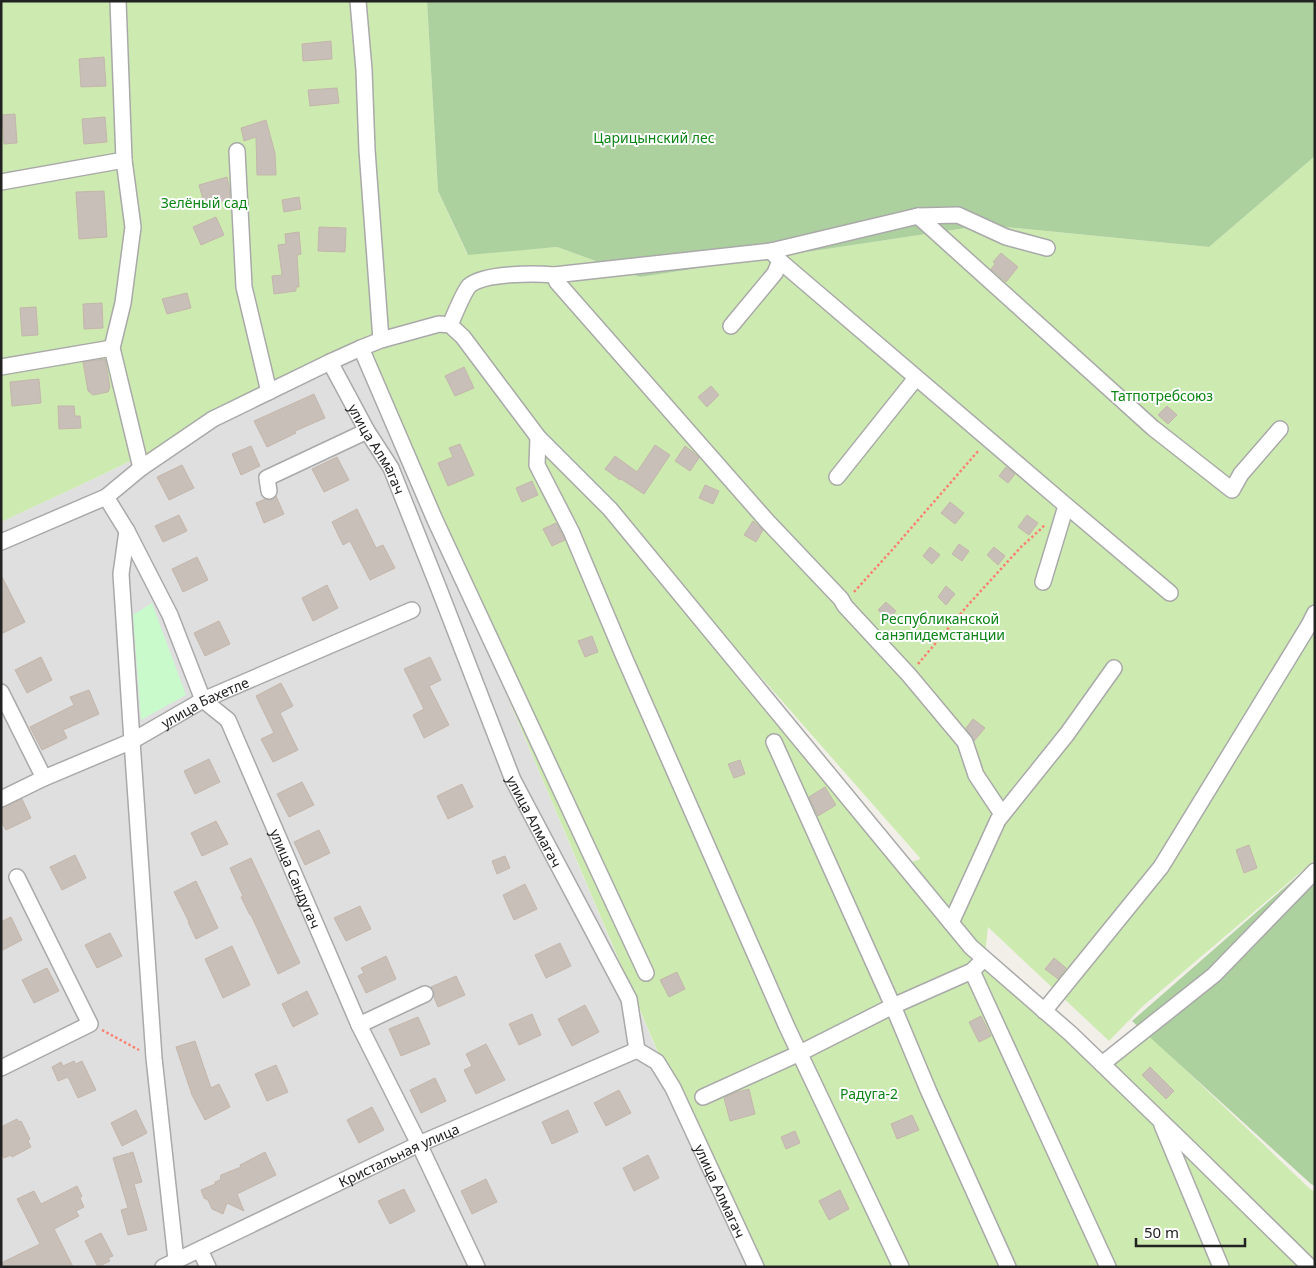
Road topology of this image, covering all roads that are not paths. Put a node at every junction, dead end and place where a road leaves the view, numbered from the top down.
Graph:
1 (118, 1) edge
2 (358, 1) edge
3 (237, 151) dead end
4 (124, 160) junction
5 (1, 182) edge
6 (918, 216) junction
7 (1047, 248) dead end
8 (776, 256) junction
9 (554, 275) junction
10 (450, 325) junction
11 (731, 326) dead end
12 (381, 340) junction
13 (112, 348) junction
14 (361, 348) junction
15 (330, 362) junction
16 (1, 367) edge
17 (916, 378) junction
18 (269, 392) junction
19 (1280, 429) dead end
20 (367, 431) junction
21 (538, 437) junction
22 (142, 468) junction
23 (836, 477) dead end
24 (269, 491) dead end
25 (106, 497) junction
26 (1066, 506) junction
27 (127, 531) junction
28 (1, 542) edge
29 (1043, 582) dead end
30 (1170, 593) dead end
31 (412, 610) dead end
32 (1313, 624) edge
33 (1114, 668) dead end
34 (1, 692) edge
35 (203, 700) junction
36 (132, 741) junction
37 (774, 742) dead end
38 (44, 778) junction
39 (1, 800) edge
40 (1002, 814) junction
41 (1315, 871) edge
42 (17, 877) dead end
43 (951, 923) junction
44 (984, 959) junction
45 (972, 971) junction
46 (646, 973) dead end
47 (425, 994) dead end
48 (893, 1006) junction
49 (1044, 1011) junction
50 (359, 1025) junction
51 (637, 1050) junction
52 (800, 1053) junction
53 (1102, 1064) junction
54 (1, 1068) edge
55 (703, 1097) dead end
56 (1160, 1120) junction
57 (419, 1144) junction
58 (200, 1250) junction
59 (170, 1263) edge
60 (208, 1267) edge
61 (477, 1267) edge
62 (756, 1267) edge
63 (901, 1267) edge
64 (1008, 1267) edge
65 (1108, 1267) edge
66 (1221, 1267) edge
67 (1310, 1267) edge

1 - 4 street
2 - 12 street
3 - 18 street
4 - 5 street
4 - 13 street
6 - 7 street
6 - 8 street
6 - 19 street
8 - 9 street
8 - 11 street
8 - 17 street
9 - 10 street
9 - 40 street
10 - 12 street
10 - 21 street
12 - 14 street
13 - 16 street
13 - 22 street
14 - 15 street
14 - 46 street
15 - 18 street
15 - 20 street, улица Алмагач
17 - 23 street
17 - 26 street
18 - 22 street
20 - 24 street
20 - 51 street, улица Алмагач
21 - 43 street
21 - 52 street
22 - 25 street
25 - 27 street
25 - 28 street
26 - 29 street
26 - 30 street
27 - 35 street
27 - 36 street
31 - 35 street, улица Бахетле
32 - 49 street
33 - 40 street
34 - 38 street
35 - 36 street, улица Бахетле
35 - 50 street, улица Сандугач
36 - 38 street, улица Бахетле
36 - 59 street
37 - 48 street
38 - 39 street, улица Бахетле
40 - 43 street
41 - 53 street
42 - 54 street
43 - 44 street
44 - 45 street
44 - 49 street
45 - 48 street
45 - 65 street
47 - 50 street
48 - 52 street
48 - 64 street
49 - 53 street
50 - 57 street, улица Сандугач
51 - 57 street, Кристальная улица
51 - 62 street, улица Алмагач
52 - 55 street
52 - 63 street
53 - 56 street
56 - 66 street
56 - 67 street
57 - 58 street, Кристальная улица
57 - 61 street, улица Сандугач
58 - 59 street, Кристальная улица
58 - 60 street

